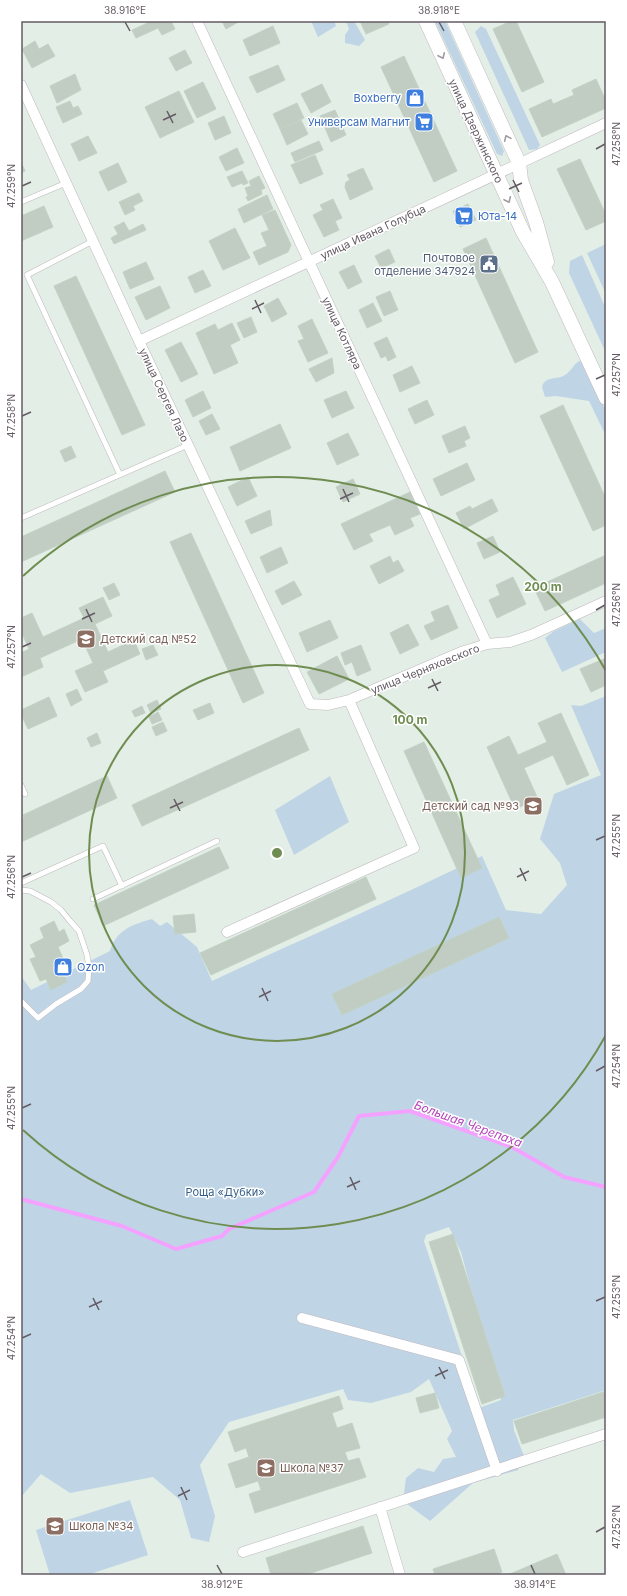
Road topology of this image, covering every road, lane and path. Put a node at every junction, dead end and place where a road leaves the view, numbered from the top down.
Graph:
1 (197, 21) edge
2 (426, 21) edge
3 (454, 21) edge
4 (21, 85) edge
5 (606, 123) edge
6 (519, 163) junction
7 (496, 174) junction
8 (66, 183) junction
9 (21, 202) edge
10 (94, 241) junction
11 (309, 262) junction
12 (552, 282) junction
13 (139, 341) junction
14 (606, 398) edge
15 (188, 445) junction
16 (120, 475) junction
17 (21, 518) edge
18 (606, 601) edge
19 (487, 644) junction
20 (349, 700) junction
21 (310, 704) joint
22 (21, 785) edge
23 (25, 794) dead end
24 (217, 841) dead end
25 (21, 883) edge
26 (122, 886) junction
27 (21, 890) edge
28 (93, 899) dead end
29 (227, 932) dead end
30 (21, 1001) edge
31 (302, 1318) dead end
32 (606, 1434) edge
33 (497, 1471) junction
34 (380, 1507) junction
35 (243, 1552) dead end
36 (400, 1575) edge

1 - 11 street, улица Котляра
2 -> 7 main road, улица Дзержинского
6 -> 3 main road, улица Дзержинского
4 - 8 street, улица Сергея Лазо
5 - 6 street, улица Ивана Голубца
6 - 7 street, улица Ивана Голубца
6 - 12 main road, улица Дзержинского
7 - 11 street, улица Ивана Голубца
7 -> 12 main road, улица Дзержинского
8 - 9 lane
8 - 10 street, улица Сергея Лазо
10 - 13 street, улица Сергея Лазо
10 - 16 lane
11 - 13 street, улица Ивана Голубца
11 - 19 street, улица Котляра
12 - 14 main road, улица Дзержинского
13 - 15 street, улица Сергея Лазо
15 - 16 lane
15 - 21 street, улица Сергея Лазо
16 - 17 lane
18 - 19 street, улица Черняховского
19 - 20 street, улица Черняховского
20 - 21 street, улица Черняховского
20 - 29 street
22 - 23 lane
24 - 26 lane
25 - 26 lane
26 - 28 lane
27 - 30 lane
31 - 33 street
32 - 33 street
33 - 34 street
34 - 35 street
34 - 36 street

